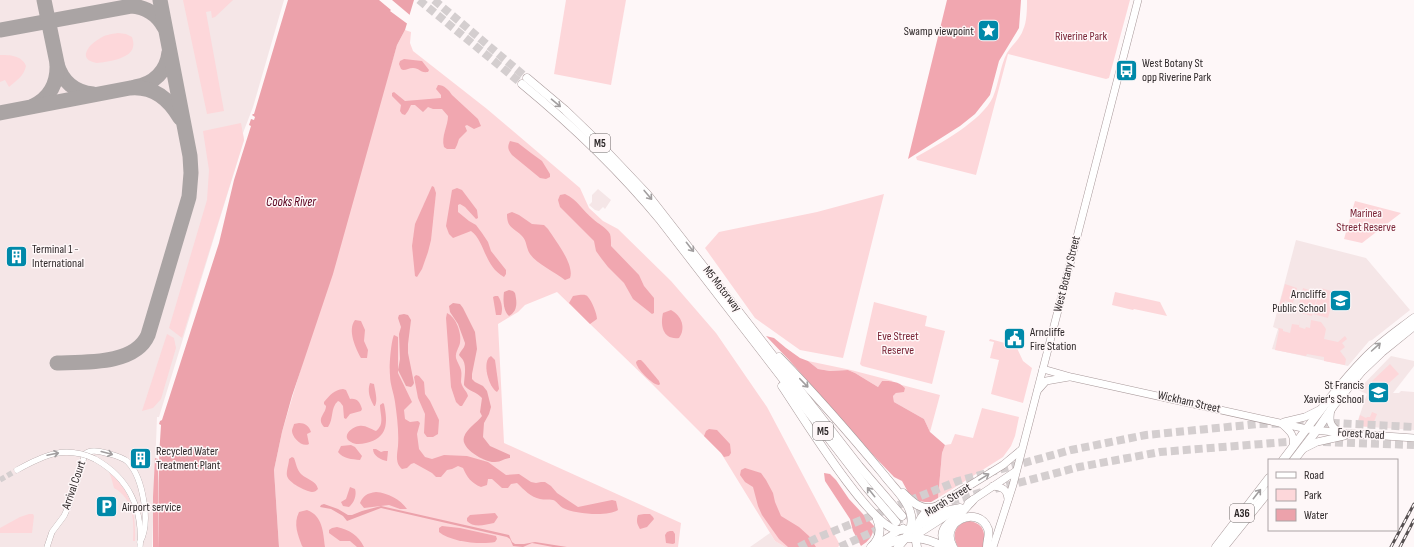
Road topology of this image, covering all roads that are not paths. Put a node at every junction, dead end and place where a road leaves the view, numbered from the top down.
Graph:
1 (1138, 0) edge
2 (524, 81) tunnel mouth
3 (1414, 318) edge
4 (1414, 326) edge
5 (754, 337) junction
6 (1043, 369) junction
7 (1071, 377) junction
8 (1036, 392) junction
9 (1327, 408) junction
10 (1280, 423) junction
11 (1307, 429) junction
12 (1317, 430) junction
13 (1342, 434) junction
14 (1354, 434) junction
15 (1414, 438) edge
16 (1297, 449) junction
17 (1022, 450) junction
18 (1284, 459) edge
19 (1294, 459) edge
20 (17, 470) tunnel mouth
21 (1016, 471) junction
22 (1268, 479) edge
23 (893, 485) junction
24 (993, 486) junction
25 (1268, 492) edge
26 (1008, 499) junction
27 (973, 500) junction
28 (935, 508) junction
29 (960, 508) joint
30 (926, 513) joint
31 (873, 514) junction
32 (899, 519) dead end
33 (898, 530) junction
34 (913, 533) junction
35 (140, 545) edge
36 (47, 547) edge
37 (872, 547) edge
38 (883, 547) edge
39 (898, 547) edge
40 (917, 547) edge
41 (945, 547) edge
42 (953, 547) edge
43 (987, 547) edge
44 (993, 547) edge
45 (1216, 547) edge
46 (1224, 547) edge

1 - 6 main road, West Botany Street
2 - 5 highway, M5 Motorway / M5
9 -> 3 highway
4 - 9 highway
5 -> 23 highway
5 - 31 highway
5 - 32 highway, M5 Motorway / M5
6 - 7 main road, Wickham Street
6 - 8 main road, West Botany Street
7 - 8 main road, Wickham Street
7 - 10 main road, Wickham Street
8 - 17 main road, West Botany Street
9 - 10 main road
9 - 11 highway
9 - 12 highway
9 - 13 main road
10 - 11 main road, Wickham Street
10 - 16 main road
11 - 12 main road, Forest Road
11 - 16 highway
12 - 13 main road, Forest Road
12 - 16 highway
13 - 14 main road, Forest Road
14 - 15 main road, Forest Road
14 - 16 main road
16 - 18 highway
16 - 19 highway
17 - 21 main road, West Botany Street
28 -> 17 main road, Marsh Street
20 -> 35 street, bridge
21 - 24 main road, Marsh Street
21 - 26 main road, West Botany Street
45 -> 22 highway, A36
23 - 28 highway
23 - 34 highway
24 - 26 main road
24 - 27 main road, Marsh Street
25 - 46 highway, A36
26 - 44 main road, West Botany Street
27 - 29 main road, Marsh Street
27 - 41 highway
28 - 30 main road, Marsh Street
29 - 34 highway
30 - 34 highway
31 - 33 highway
31 - 37 highway
33 - 34 highway
33 - 37 main road
34 - 38 highway
34 - 39 highway
34 - 40 highway
34 - 41 highway
36 -> 35 street, Arrival Court
42 - 43 highway

